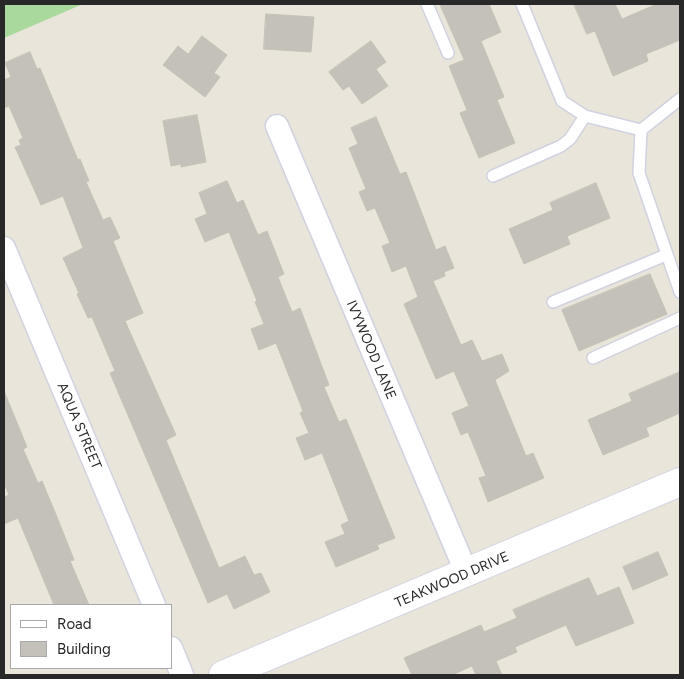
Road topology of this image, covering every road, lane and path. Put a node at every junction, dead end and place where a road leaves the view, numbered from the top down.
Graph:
1 (427, 4) edge
2 (522, 4) edge
3 (448, 53) dead end
4 (680, 99) edge
5 (585, 116) junction
6 (277, 126) dead end
7 (641, 130) junction
8 (493, 176) dead end
9 (4, 248) edge
10 (666, 255) junction
11 (680, 292) edge
12 (553, 302) dead end
13 (680, 318) edge
14 (593, 358) dead end
15 (680, 482) edge
16 (467, 574) junction
17 (154, 604) edge
18 (172, 650) edge
19 (182, 675) edge
20 (223, 675) edge

1 - 3 lane
2 - 5 lane
4 - 7 lane
5 - 7 lane
5 - 8 lane
6 - 16 street, IVYWOOD LANE
7 - 10 lane
9 - 17 street, AQUA STREET
10 - 11 lane
10 - 12 lane
13 - 14 lane
15 - 16 street, TEAKWOOD DRIVE
16 - 20 street, TEAKWOOD DRIVE
18 - 19 street

